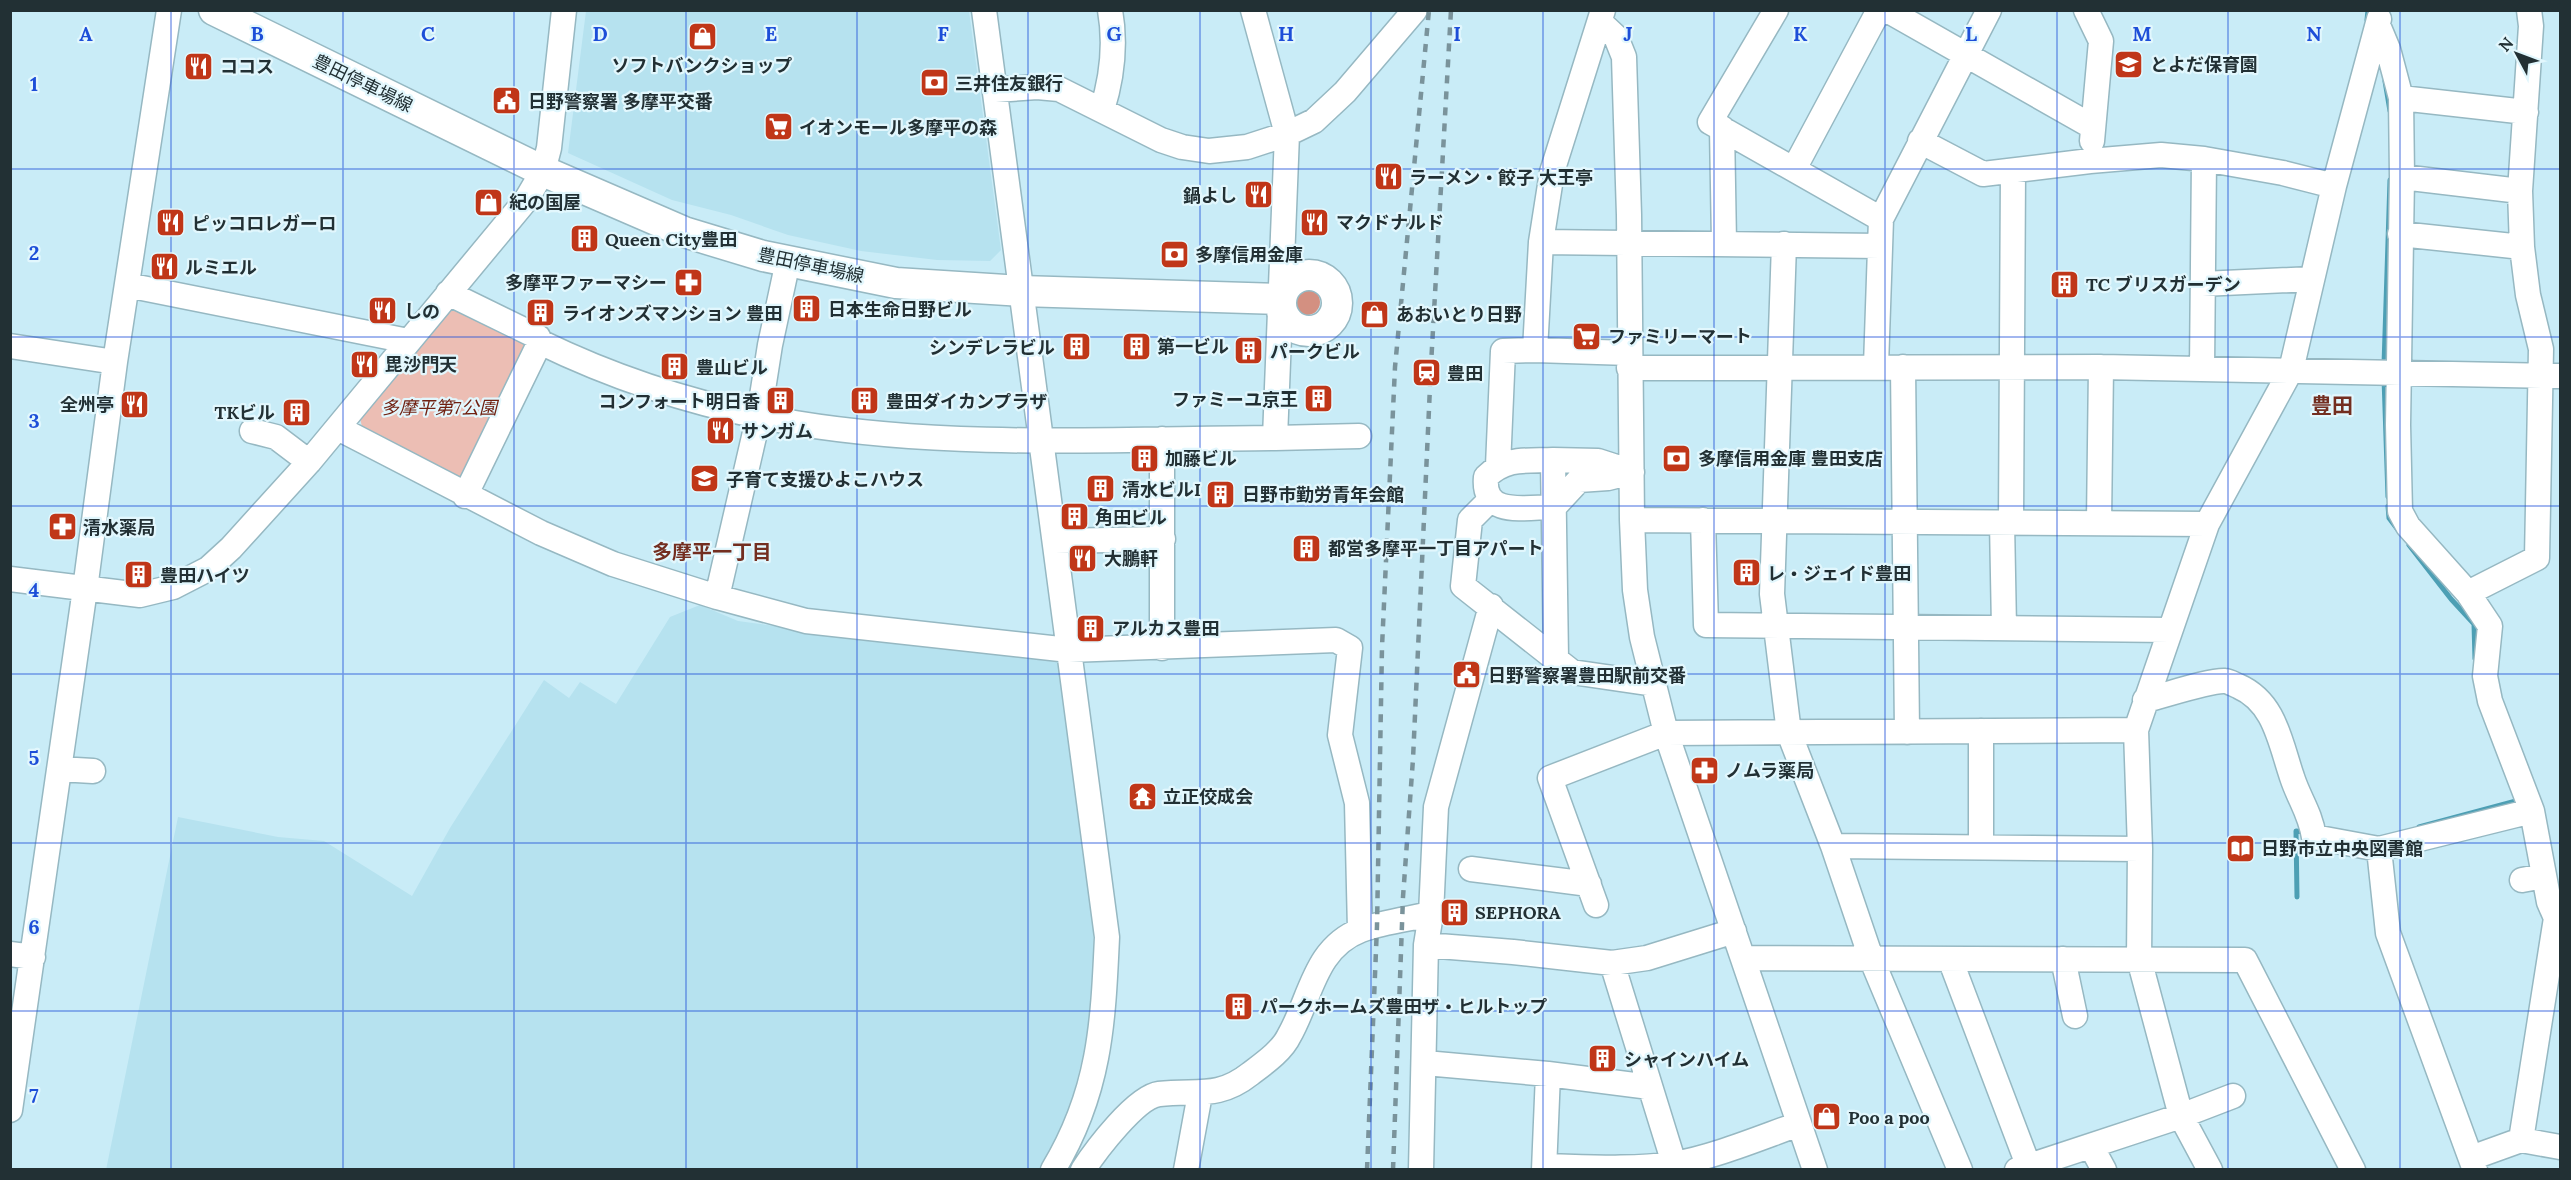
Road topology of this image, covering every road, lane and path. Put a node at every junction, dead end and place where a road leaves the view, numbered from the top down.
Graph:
1 (169, 10) edge
2 (214, 10) edge
3 (564, 10) edge
4 (984, 10) edge
5 (1110, 10) edge
6 (1253, 10) edge
7 (1776, 10) edge
8 (1879, 10) edge
9 (1887, 10) edge
10 (1989, 10) edge
11 (2086, 10) edge
12 (2529, 10) edge
13 (1414, 11) edge
14 (1602, 16) edge
15 (2379, 18) edge
16 (1966, 55) junction
17 (995, 90) junction
18 (2401, 98) junction
19 (1102, 110) junction
20 (2526, 112) junction
21 (2093, 127) junction
22 (1722, 128) junction
23 (1287, 134) junction
24 (1920, 141) junction
25 (2204, 159) junction
26 (2090, 161) junction
27 (1794, 169) junction
28 (543, 171) junction
29 (2013, 171) junction
30 (2402, 177) junction
31 (2334, 186) junction
32 (2520, 191) junction
33 (1881, 219) junction
34 (2400, 234) junction
35 (1541, 242) junction
36 (1629, 243) junction
37 (1724, 243) junction
38 (1784, 244) junction
39 (1880, 246) junction
40 (2522, 247) junction
41 (788, 261) junction
42 (2312, 279) junction
43 (2202, 284) junction
44 (127, 285) junction
45 (1021, 291) junction
46 (448, 293) junction
47 (1281, 299) junction
48 (408, 341) junction
49 (540, 342) junction
50 (10, 346) edge
51 (1535, 350) junction
52 (1629, 360) junction
53 (115, 362) junction
54 (1779, 366) junction
55 (1876, 366) junction
56 (1903, 367) junction
57 (2101, 367) junction
58 (2012, 368) junction
59 (2202, 369) junction
60 (2291, 370) junction
61 (2396, 373) junction
62 (2551, 376) edge
63 (759, 415) junction
64 (338, 428) junction
65 (252, 431) dead end
66 (1359, 436) dead end
67 (1275, 438) junction
68 (1162, 439) junction
69 (1042, 440) junction
70 (1553, 460) junction
71 (309, 462) junction
72 (1498, 466) junction
73 (1632, 472) junction
74 (465, 496) junction
75 (1490, 500) junction
76 (1554, 507) junction
77 (1632, 520) junction
78 (1703, 520) junction
79 (1776, 520) junction
80 (1905, 521) junction
81 (2006, 522) junction
82 (2099, 522) junction
83 (2207, 524) junction
84 (1163, 540) junction
85 (1055, 542) junction
86 (10, 579) edge
87 (86, 589) junction
88 (2468, 593) junction
89 (717, 597) junction
90 (1491, 606) junction
91 (1776, 626) junction
92 (1906, 627) junction
93 (2004, 628) junction
94 (2169, 630) junction
95 (1162, 648) junction
96 (1069, 650) junction
97 (1556, 658) junction
98 (1654, 684) junction
99 (2145, 700) junction
100 (2136, 730) junction
101 (1981, 731) junction
102 (1789, 732) junction
103 (1907, 732) junction
104 (1666, 733) junction
105 (59, 769) junction
106 (93, 771) dead end
107 (2532, 811) junction
108 (1833, 846) junction
109 (1982, 847) junction
110 (2140, 849) junction
111 (2379, 849) junction
112 (1471, 869) dead end
113 (1431, 914) junction
114 (2558, 919) edge
115 (1360, 930) junction
116 (1734, 931) junction
117 (1426, 945) junction
118 (22, 955) edge
119 (1743, 958) junction
120 (1871, 958) junction
121 (1950, 959) junction
122 (2063, 959) junction
123 (2139, 959) junction
124 (1611, 963) junction
125 (2075, 1016) dead end
126 (1425, 1063) junction
127 (1548, 1074) junction
128 (1650, 1087) junction
129 (1200, 1094) junction
130 (2233, 1096) dead end
131 (10, 1110) edge
132 (2181, 1116) junction
133 (1799, 1124) junction
134 (2521, 1140) junction
135 (2091, 1146) junction
136 (2560, 1147) edge
137 (2473, 1164) edge
138 (1675, 1167) edge
139 (1545, 1168) edge
140 (2025, 1168) edge
141 (1053, 1170) edge
142 (1083, 1170) edge
143 (1186, 1170) edge
144 (1421, 1170) edge
145 (1815, 1170) edge
146 (1960, 1170) edge
147 (2104, 1170) edge
148 (2210, 1170) edge
149 (2353, 1170) edge

1 - 44 street
2 - 28 main road, 豊田停車場線
3 - 28 street
4 - 17 street
5 - 19 street
6 - 23 street
7 - 22 street
8 - 27 street
9 - 16 street
10 - 16 street
11 - 21 street
12 - 20 street
13 - 23 street
14 - 35 street
14 - 36 street
15 - 18 street
15 - 31 street
16 - 21 street
16 - 24 street
17 - 19 street
17 - 45 street
18 - 20 street
18 - 30 street
19 - 23 street
20 - 32 street
21 - 26 street
22 - 27 street
22 - 37 street
23 - 47 street
24 - 29 street
24 - 33 street
25 - 26 street
25 - 31 street
25 - 43 street
26 - 29 street
27 - 33 street
28 - 41 main road, 豊田停車場線
28 - 46 street
29 - 58 street
30 - 32 street
30 - 34 street
31 - 42 street
32 - 40 street
33 - 39 street
34 - 40 street
34 - 61 street
35 - 36 street
35 - 51 street
36 - 37 street
36 - 52 street
37 - 38 street
38 - 39 street
38 - 54 street
39 - 55 street
40 - 62 street
41 - 45 main road, 豊田停車場線
41 - 63 street
42 - 43 street
42 - 60 street
43 - 59 street
44 - 48 street
44 - 53 street
45 - 47 main road, 豊田停車場線
45 - 69 street
46 - 48 street
46 - 49 street
47 - 67 street
48 - 64 street
49 - 63 street
49 - 74 street
50 - 53 street
51 - 52 street
51 - 72 street
52 - 54 street
52 - 73 street
53 - 87 street
54 - 55 street
54 - 79 street
55 - 56 street
56 - 58 street
56 - 80 street
57 - 58 street
57 - 59 street
57 - 82 street
58 - 81 street
59 - 60 street
60 - 61 street
60 - 83 street
61 - 62 street
61 - 88 street
62 - 88 street
63 - 69 street
63 - 89 street
64 - 71 street
64 - 74 street
65 - 71 street
66 - 67 street
67 - 68 street
68 - 69 street
68 - 84 street
69 - 85 street
70 - 72 street
70 - 73 street
70 - 76 street
71 - 87 street
72 - 75 street
73 - 76 street
73 - 77 street
74 - 89 street
75 - 76 street
75 - 90 street
76 - 97 street
77 - 78 street
77 - 98 street
78 - 79 street
78 - 91 street
79 - 80 street
79 - 91 street
80 - 81 street
80 - 92 street
81 - 82 street
81 - 93 street
82 - 83 street
83 - 94 street
84 - 85 street
84 - 95 street
85 - 96 street
86 - 87 street
87 - 105 street
88 - 107 street
89 - 96 street
90 - 97 street
90 - 113 street
91 - 92 street
91 - 102 street
92 - 93 street
92 - 103 street
93 - 94 street
94 - 99 street
95 - 96 street
95 - 115 street
96 - 141 street
97 - 98 street
98 - 104 street
99 - 100 street
99 - 111 street
100 - 101 street
100 - 110 street
101 - 103 street
101 - 109 street
102 - 103 street
102 - 104 street
102 - 108 street
104 - 112 street
104 - 116 street
105 - 106 street
105 - 118 street
107 - 111 street
107 - 114 street
108 - 109 street
108 - 120 street
109 - 110 street
110 - 123 street
111 - 137 street
113 - 115 street
113 - 117 street
114 - 134 street
115 - 129 street
116 - 119 street
116 - 124 street
117 - 124 street
117 - 126 street
118 - 131 street
119 - 120 street
119 - 133 street
120 - 121 street
120 - 146 street
121 - 122 street
121 - 140 street
122 - 123 street
122 - 125 street
123 - 132 street
123 - 149 street
124 - 128 street
126 - 127 street
126 - 144 street
127 - 128 street
127 - 139 street
128 - 138 street
129 - 142 street
129 - 143 street
130 - 132 street
132 - 135 street
132 - 148 street
133 - 138 street
133 - 145 street
134 - 136 street
134 - 137 street
135 - 140 street
135 - 147 street
138 - 139 street

